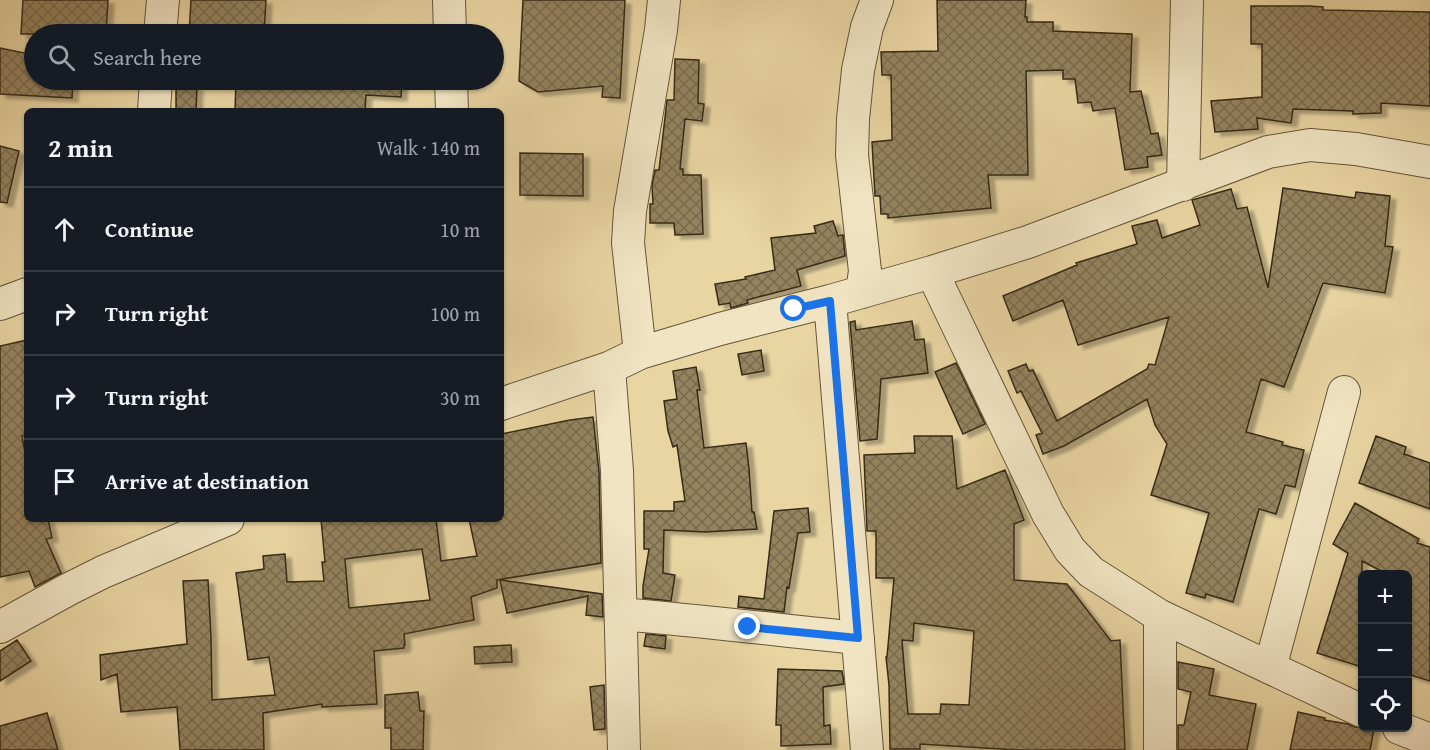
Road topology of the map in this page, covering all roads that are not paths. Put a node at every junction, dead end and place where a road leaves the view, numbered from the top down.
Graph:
1 (163, 0) edge
2 (449, 0) edge
3 (664, 0) edge
4 (877, 0) edge
5 (1187, 0) edge
6 (161, 24) edge
7 (450, 24) edge
8 (155, 90) edge
9 (451, 90) edge
10 (154, 108) edge
11 (452, 108) edge
12 (1430, 162) edge
13 (1183, 185) junction
14 (932, 273) junction
15 (862, 292) junction
16 (24, 295) edge
17 (830, 301) junction
18 (0, 303) edge
19 (640, 353) junction
20 (609, 368) junction
21 (1344, 392) dead end
22 (504, 402) edge
23 (221, 522) edge
24 (622, 614) junction
25 (1160, 616) junction
26 (0, 627) edge
27 (858, 638) junction
28 (1270, 668) junction
29 (1358, 709) edge
30 (1398, 732) edge
31 (1409, 732) edge
32 (1430, 740) edge
33 (624, 750) edge
34 (867, 750) edge
35 (1160, 750) edge
36 (1395, 750) edge

1 - 6 street
2 - 7 street
3 - 19 street
4 - 15 street
5 - 13 street
8 - 10 street
9 - 11 street
12 - 13 street
13 - 14 street
14 - 15 street
14 - 25 street
15 - 17 street
16 - 18 street
17 - 19 street
17 - 27 street
19 - 20 street
20 - 22 street
20 - 24 street
21 - 28 street
23 - 26 street
24 - 27 street
24 - 33 street
25 - 28 street
25 - 35 street
27 - 34 street
28 - 29 street
30 - 36 street
31 - 32 street

